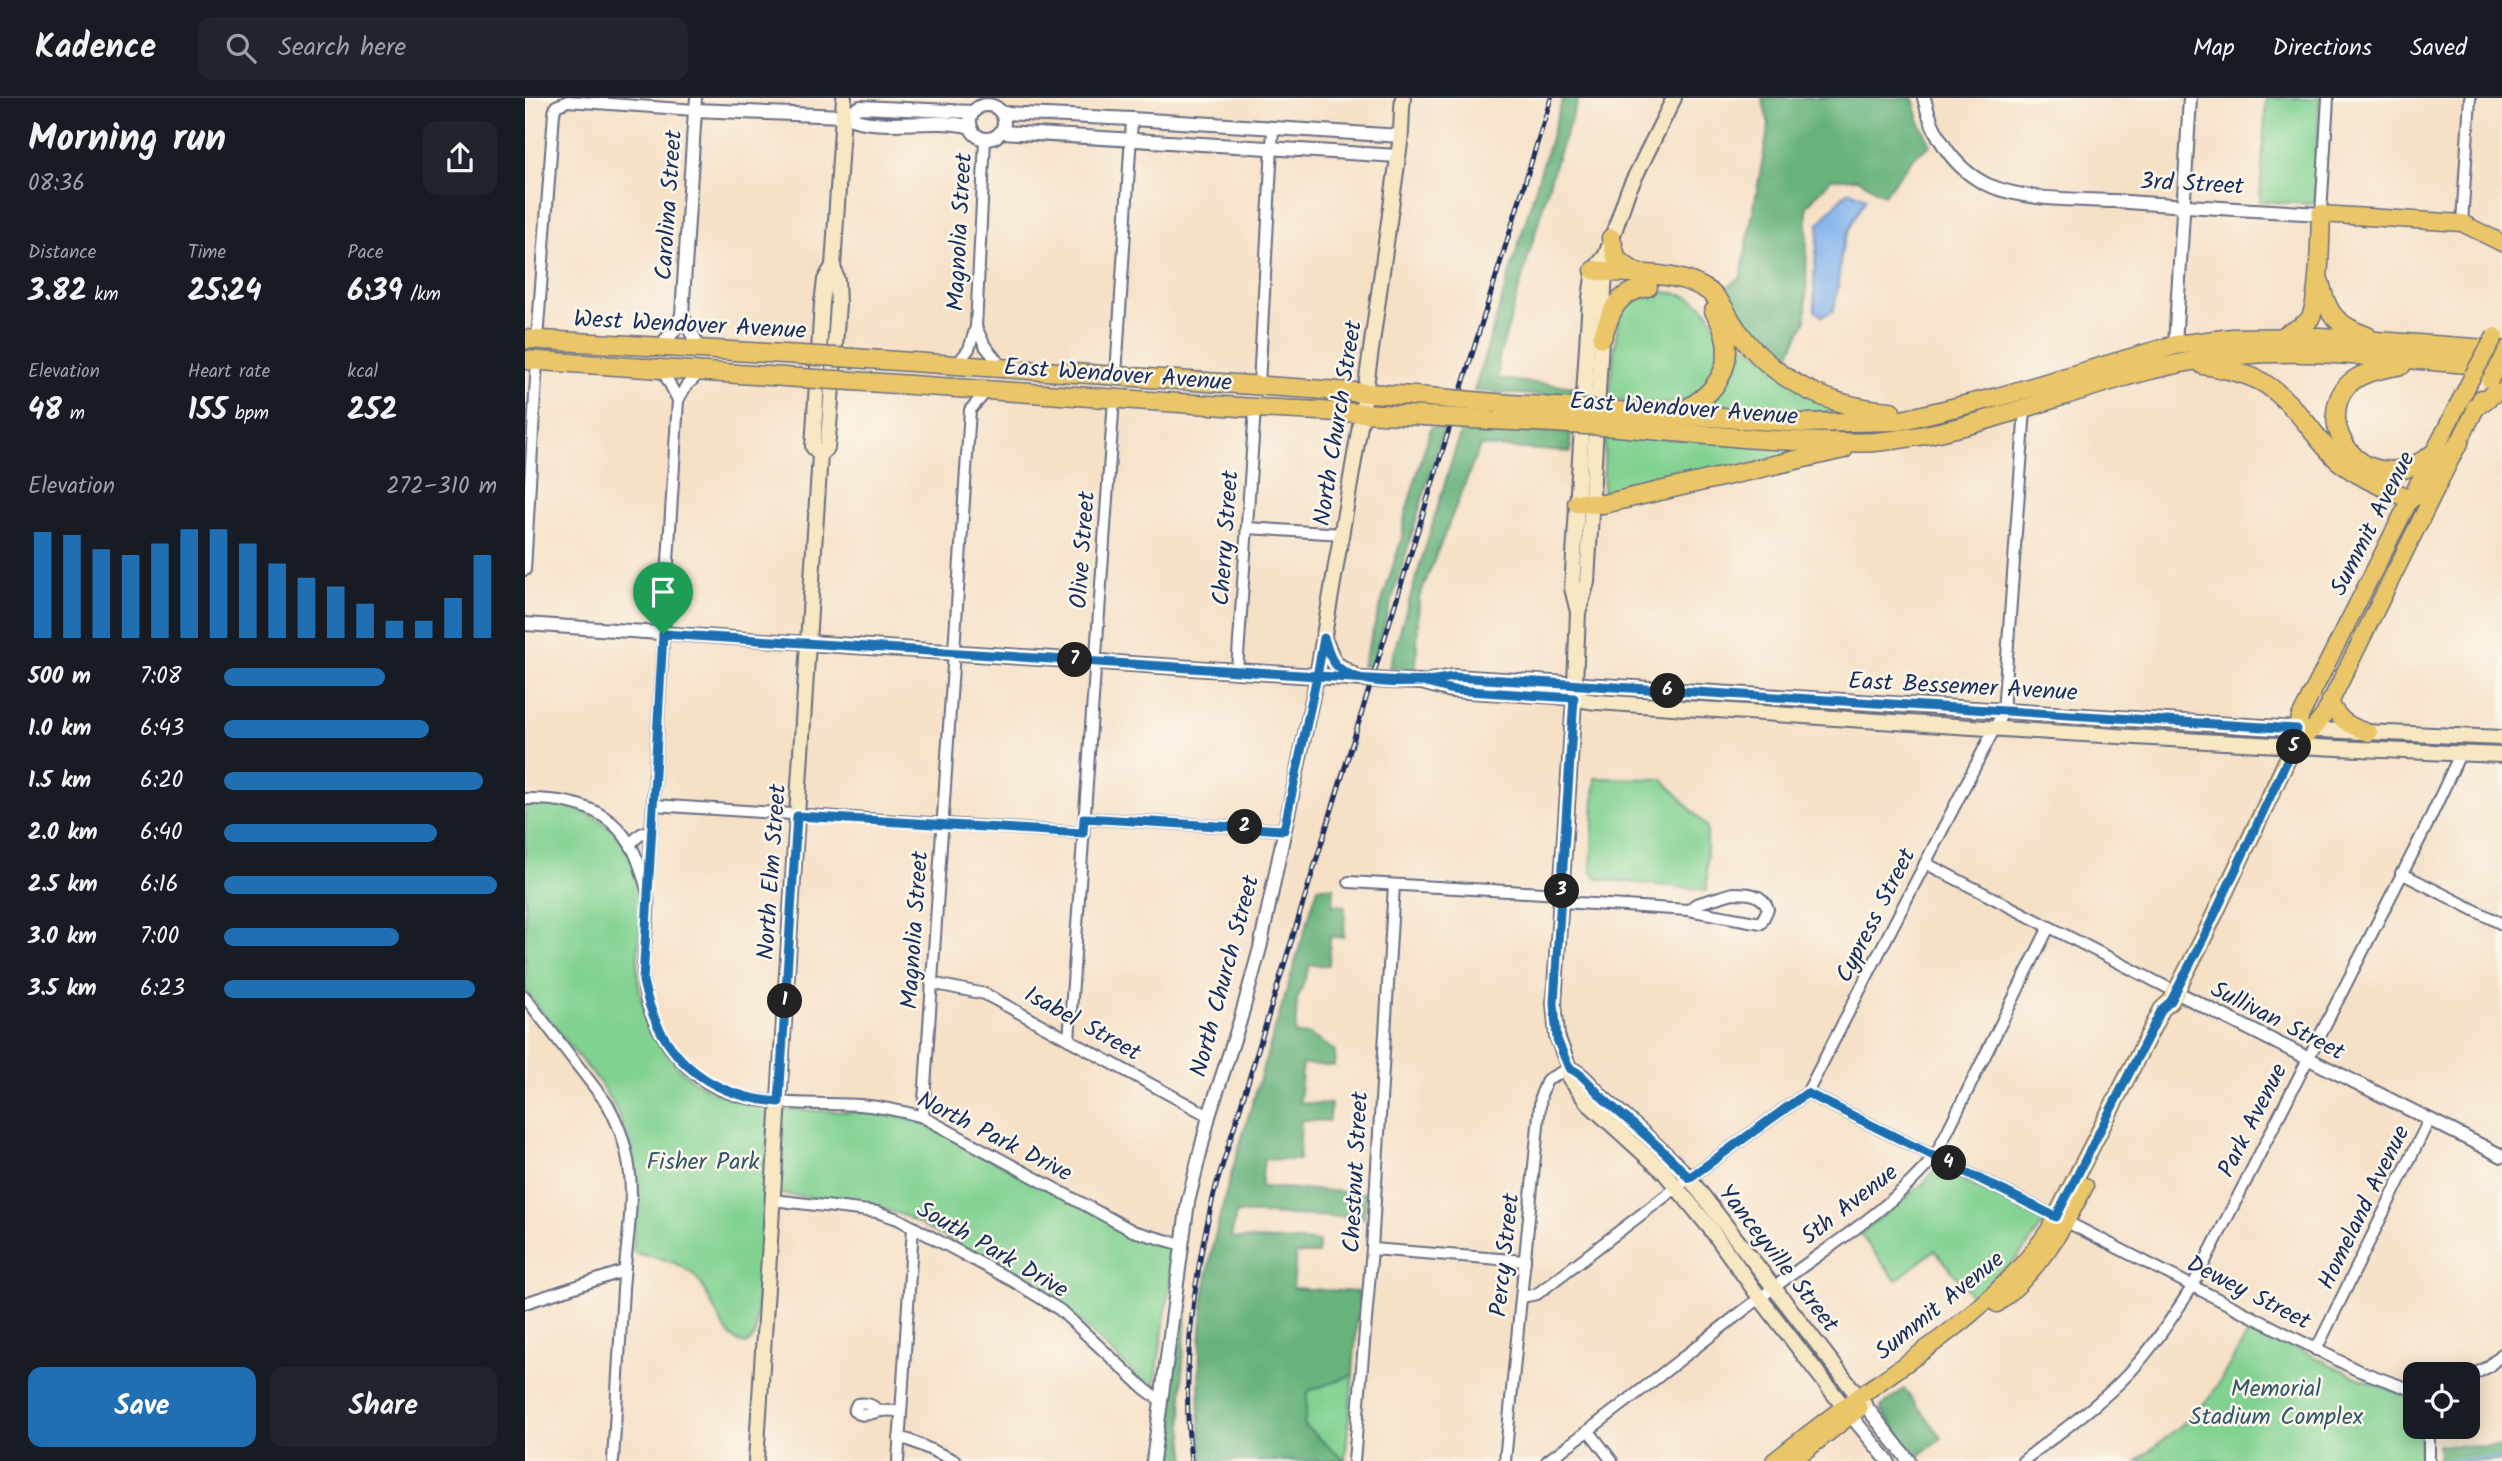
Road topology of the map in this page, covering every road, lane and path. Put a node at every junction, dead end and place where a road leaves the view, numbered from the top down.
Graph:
1 (844, 98) edge
2 (1403, 98) edge
3 (1412, 98) edge
4 (1674, 98) edge
5 (1924, 98) edge
6 (2190, 98) edge
7 (2328, 98) edge
8 (2470, 98) edge
9 (696, 104) edge
10 (973, 112) junction
11 (1002, 113) junction
12 (842, 116) junction
13 (1132, 119) junction
14 (971, 128) junction
15 (1273, 128) junction
16 (1002, 132) junction
17 (1401, 132) junction
18 (985, 139) junction
19 (1130, 139) junction
20 (1271, 148) junction
21 (1398, 156) junction
22 (2183, 206) junction
23 (2321, 214) junction
24 (2462, 223) junction
25 (2502, 243) edge
26 (1603, 266) junction
27 (2318, 276) junction
28 (1645, 281) junction
29 (682, 315) junction
30 (976, 327) junction
31 (2281, 336) junction
32 (2500, 337) edge
33 (1602, 338) junction
34 (2383, 341) junction
35 (2175, 345) junction
36 (659, 347) junction
37 (700, 349) junction
38 (530, 350) edge
39 (853, 358) joint
40 (2502, 360) edge
41 (2430, 361) junction
42 (2182, 363) junction
43 (957, 364) junction
44 (1002, 367) junction
45 (662, 369) junction
46 (701, 372) junction
47 (2145, 372) junction
48 (1116, 375) junction
49 (2498, 378) edge
50 (852, 381) joint
51 (1259, 385) junction
52 (957, 387) junction
53 (989, 389) junction
54 (1366, 394) junction
55 (1114, 399) junction
56 (678, 400) junction
57 (2476, 407) joint
58 (1255, 408) junction
59 (970, 410) junction
60 (2025, 410) junction
61 (1491, 411) junction
62 (1936, 413) junction
63 (1362, 414) junction
64 (1673, 415) junction
65 (1617, 419) junction
66 (1875, 442) junction
67 (2459, 443) junction
68 (2435, 452) junction
69 (2410, 499) junction
70 (1584, 503) junction
71 (1247, 527) junction
72 (1343, 534) junction
73 (525, 570) edge
74 (525, 624) edge
75 (663, 634) junction
76 (1324, 638) junction
77 (808, 643) junction
78 (954, 653) junction
79 (1094, 662) junction
80 (1237, 671) junction
81 (1317, 676) junction
82 (1361, 679) junction
83 (1575, 691) junction
84 (2330, 701) junction
85 (2003, 712) junction
86 (2081, 716) junction
87 (1993, 729) junction
88 (2060, 733) junction
89 (2369, 733) junction
90 (2301, 735) junction
91 (2499, 748) edge
92 (2461, 754) junction
93 (525, 799) edge
94 (653, 805) junction
95 (797, 816) junction
96 (1084, 818) junction
97 (942, 824) junction
98 (651, 830) junction
99 (1284, 830) junction
100 (1083, 833) junction
101 (631, 844) junction
102 (1924, 863) junction
103 (2401, 873) junction
104 (1349, 882) dead end
105 (1394, 885) junction
106 (648, 893) junction
107 (1561, 898) junction
108 (1688, 910) junction
109 (2502, 924) edge
110 (2049, 927) junction
111 (931, 983) junction
112 (2174, 996) junction
113 (525, 997) edge
114 (1069, 1040) junction
115 (2307, 1058) junction
116 (1569, 1068) junction
117 (1807, 1093) junction
118 (779, 1102) junction
119 (1209, 1116) junction
120 (923, 1117) junction
121 (2429, 1120) junction
122 (1935, 1156) junction
123 (2502, 1156) edge
124 (1683, 1183) junction
125 (773, 1200) junction
126 (2062, 1220) junction
127 (913, 1227) junction
128 (1183, 1245) junction
129 (1372, 1249) junction
130 (1525, 1261) junction
131 (624, 1271) junction
132 (2192, 1287) junction
133 (1774, 1288) junction
134 (1522, 1297) junction
135 (1760, 1298) junction
136 (525, 1303) edge
137 (2316, 1350) junction
138 (2502, 1354) edge
139 (2480, 1371) edge
140 (2403, 1387) edge
141 (1161, 1401) junction
142 (1862, 1401) junction
143 (880, 1411) dead end
144 (1847, 1411) junction
145 (901, 1412) junction
146 (1589, 1431) junction
147 (899, 1438) junction
148 (2429, 1439) edge
149 (613, 1461) edge
150 (756, 1461) edge
151 (898, 1461) edge
152 (956, 1461) edge
153 (1153, 1461) edge
154 (1354, 1461) edge
155 (1505, 1461) edge
156 (1547, 1461) edge
157 (1612, 1461) edge
158 (1774, 1461) edge
159 (1792, 1461) edge
160 (1888, 1461) edge
161 (1909, 1461) edge
162 (2023, 1461) edge
163 (2428, 1461) edge

1 - 12 main road, North Elm Street
2 - 17 main road, North Church Street
3 - 17 main road, North Church Street
4 - 26 main road, Yanceyville Street
5 - 22 street, 3rd Street
6 - 22 street
7 - 23 street
8 - 24 street
9 - 12 street
9 - 29 street, Carolina Street
9 - 38 street
10 - 11 street
10 - 12 street
10 - 14 street
11 - 13 street
11 - 16 street
12 - 14 street
12 - 77 main road, North Elm Street
13 - 15 street
13 - 19 street
14 - 18 street
15 - 17 street
15 - 20 street
16 - 18 street
16 - 19 street
17 - 21 main road, North Church Street
18 - 30 street, Magnolia Street
19 - 20 street
19 - 48 street
20 - 21 street
20 - 51 street
21 - 54 main road, North Church Street
22 - 23 street, 3rd Street
22 - 35 street
23 - 24 main road, 3rd Street
23 - 27 highway
24 - 25 main road, 3rd Street
26 - 28 highway
26 - 28 highway
26 - 33 main road, Yanceyville Street
26 - 70 main road, Yanceyville Street
27 - 31 highway
27 - 34 highway
28 - 33 highway
28 - 62 highway
28 - 64 highway
29 - 36 street, Carolina Street
29 - 37 street, Carolina Street
30 - 43 street, Magnolia Street
30 - 44 street, Magnolia Street
31 - 34 highway, East Wendover Avenue
31 - 35 highway, East Wendover Avenue
32 - 34 highway, East Wendover Avenue
32 - 68 main road, Summit Avenue, bridge
33 - 70 main road, Yanceyville Street
35 - 47 highway
35 - 62 highway, East Wendover Avenue
36 - 37 highway, West Wendover Avenue
36 - 38 highway, West Wendover Avenue
37 - 39 highway, West Wendover Avenue, bridge
38 - 45 highway, West Wendover Avenue
38 - 73 street
39 - 43 highway, East Wendover Avenue
40 - 49 main road, bridge
41 - 42 highway, East Wendover Avenue
41 - 49 highway, East Wendover Avenue
41 - 68 highway
42 - 47 highway, East Wendover Avenue
42 - 69 highway
43 - 44 highway, East Wendover Avenue
44 - 48 highway, East Wendover Avenue
45 - 46 highway, West Wendover Avenue
45 - 56 street
46 - 50 highway, West Wendover Avenue, bridge
46 - 56 street
47 - 60 highway, East Wendover Avenue
48 - 51 highway, East Wendover Avenue
49 - 57 highway
50 - 52 highway, East Wendover Avenue
51 - 54 highway, East Wendover Avenue
52 - 53 highway, East Wendover Avenue
52 - 59 street
53 - 55 highway, East Wendover Avenue
53 - 59 street
54 - 61 highway, East Wendover Avenue, bridge
54 - 63 main road, North Church Street
55 - 58 highway, East Wendover Avenue
55 - 79 street, Olive Street
56 - 75 street
57 - 67 main road, Summit Avenue
58 - 63 highway, East Wendover Avenue
58 - 71 street, Cherry Street
59 - 78 street, Magnolia Street
60 - 66 highway, East Wendover Avenue
60 - 85 street, Cypress Street
61 - 63 highway, East Wendover Avenue, bridge
61 - 65 highway, East Wendover Avenue, bridge
62 - 64 highway, East Wendover Avenue
63 - 72 main road, North Church Street
64 - 65 highway, East Wendover Avenue
65 - 66 highway, East Wendover Avenue
66 - 70 highway
67 - 69 highway
67 - 84 main road, Summit Avenue
68 - 69 main road, Summit Avenue
69 - 90 main road, Summit Avenue
70 - 83 main road, Yanceyville Street
71 - 72 street
71 - 80 street, Cherry Street
72 - 76 main road, North Church Street
74 - 75 street
75 - 77 street
75 - 94 street
76 - 81 main road, North Church Street
76 - 82 main road
77 - 78 main road, East Bessemer Avenue
77 - 95 main road, North Elm Street
78 - 79 main road, East Bessemer Avenue
78 - 97 street, Magnolia Street
79 - 80 main road, East Bessemer Avenue
79 - 96 street, Olive Street
80 - 81 main road, East Bessemer Avenue
81 - 82 main road, East Bessemer Avenue
81 - 99 street, North Church Street
82 - 83 main road, East Bessemer Avenue, bridge
83 - 85 main road, East Bessemer Avenue
83 - 87 main road, East Bessemer Avenue
83 - 107 main road, Yanceyville Street
84 - 89 main road
84 - 90 main road, Summit Avenue
85 - 86 main road, East Bessemer Avenue
85 - 87 street, Cypress Street
86 - 88 street
86 - 90 main road, East Bessemer Avenue
87 - 88 main road, East Bessemer Avenue
87 - 102 street, Cypress Street
88 - 90 main road, East Bessemer Avenue
89 - 90 main road, East Bessemer Avenue
89 - 91 main road, East Bessemer Avenue
90 - 92 main road, East Bessemer Avenue
90 - 112 main road, Summit Avenue
91 - 92 main road, East Bessemer Avenue
92 - 103 street, Park Avenue
93 - 101 street
94 - 95 street
94 - 98 street
95 - 97 street
95 - 118 main road, North Elm Street
96 - 99 street
96 - 100 street, Olive Street
97 - 100 street
97 - 111 street, Magnolia Street
98 - 101 street
98 - 106 street
99 - 119 street, North Church Street
100 - 114 street, Olive Street
101 - 106 street
102 - 110 street, Sullivan Street
102 - 117 street, Cypress Street
103 - 109 street
103 - 115 street, Park Avenue
104 - 105 street
105 - 107 street
105 - 129 street, Chestnut Street
106 - 118 street, North Park Drive
107 - 108 street
107 - 116 main road, Yanceyville Street
108 - 108 street
110 - 112 street, Sullivan Street
110 - 122 street, 5th Avenue
111 - 114 street, Isabel Street
111 - 120 street, Magnolia Street
112 - 115 street, Sullivan Street
112 - 126 main road, Summit Avenue
113 - 131 street
114 - 119 street, Isabel Street
115 - 121 street, Sullivan Street
115 - 132 street, Park Avenue
116 - 124 main road, Yanceyville Street
116 - 130 street, Percy Street
117 - 122 street, Dewey Street
117 - 124 street, Cypress Street
118 - 120 street, North Park Drive
118 - 125 main road, North Elm Street
119 - 128 street, North Church Street
120 - 128 street, North Park Drive
121 - 123 street, Sullivan Street
121 - 137 street, Homeland Avenue
122 - 126 street, Dewey Street
122 - 133 street, 5th Avenue
124 - 133 main road, Yanceyville Street
124 - 134 street, Cypress Street
124 - 135 main road, Yanceyville Street
125 - 127 street, South Park Drive
125 - 150 main road, North Elm Street
126 - 132 street, Dewey Street
126 - 142 main road, Summit Avenue
127 - 141 street, South Park Drive
127 - 145 street
128 - 141 street, North Church Street
129 - 130 street
129 - 154 street, Chestnut Street
130 - 134 street, Percy Street
131 - 136 street
131 - 149 street
132 - 137 street, Dewey Street
132 - 162 street, Park Avenue
133 - 135 street, 5th Avenue
133 - 142 main road, Yanceyville Street
134 - 155 street, Percy Street
135 - 144 main road, Yanceyville Street
135 - 146 street, 5th Avenue
137 - 140 street, Dewey Street
138 - 139 street
141 - 153 street, North Church Street
142 - 144 main road, Summit Avenue
142 - 161 street, Yanceyville Street
143 - 145 street
144 - 158 main road, Summit Avenue
144 - 159 main road, Summit Avenue
144 - 160 street, Yanceyville Street
145 - 147 street
146 - 156 street, 5th Avenue
146 - 157 street
147 - 151 street
147 - 152 street
148 - 163 street

